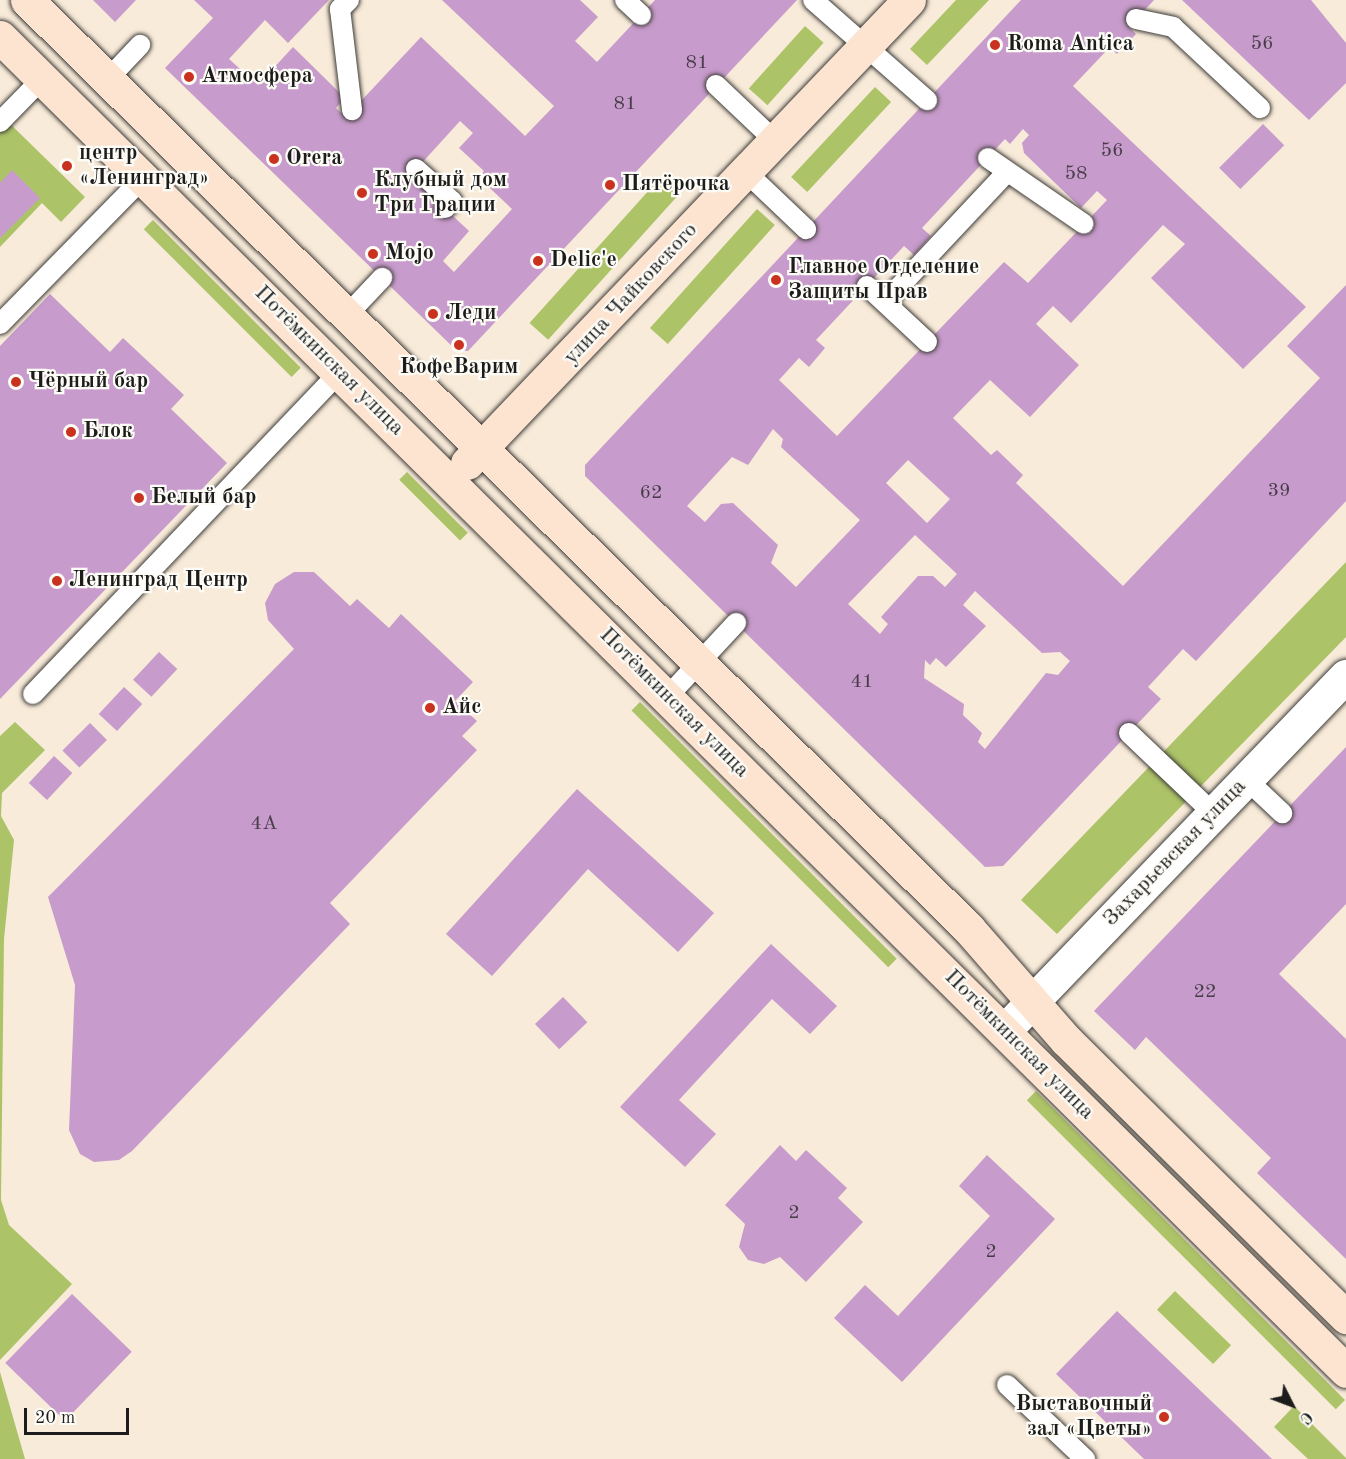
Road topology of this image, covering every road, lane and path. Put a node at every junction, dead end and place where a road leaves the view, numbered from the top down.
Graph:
1 (27, 0) edge
2 (349, 0) edge
3 (625, 0) edge
4 (813, 0) edge
5 (909, 0) edge
6 (641, 15) dead end
7 (1136, 19) dead end
8 (0, 37) edge
9 (140, 45) dead end
10 (866, 46) junction
11 (43, 78) junction
12 (108, 79) junction
13 (716, 85) dead end
14 (927, 100) dead end
15 (1260, 108) dead end
16 (352, 110) dead end
17 (0, 122) edge
18 (775, 141) junction
19 (988, 158) dead end
20 (416, 169) dead end
21 (746, 172) junction
22 (1005, 174) junction
23 (143, 178) junction
24 (445, 208) dead end
25 (1084, 224) dead end
26 (806, 229) dead end
27 (382, 278) dead end
28 (867, 286) dead end
29 (885, 302) junction
30 (348, 314) junction
31 (0, 324) edge
32 (927, 342) dead end
33 (340, 371) junction
34 (483, 448) junction
35 (450, 480) junction
36 (736, 623) dead end
37 (699, 663) junction
38 (1346, 676) edge
39 (33, 694) dead end
40 (668, 696) junction
41 (1129, 733) dead end
42 (1246, 779) junction
43 (1213, 813) junction
44 (1282, 813) dead end
45 (1032, 1001) junction
46 (1004, 1031) junction
47 (1346, 1317) edge
48 (1346, 1371) edge
49 (1007, 1385) dead end
50 (1085, 1459) edge

1 - 12 street, Потёмкинская улица
2 - 16 lane
3 - 6 lane
4 - 10 lane
5 - 10 street, улица Чайковского
7 - 15 lane
8 - 11 street, Потёмкинская улица
9 - 12 lane
10 - 14 lane
10 - 18 street, улица Чайковского
11 - 17 lane
11 - 23 street, Потёмкинская улица
12 - 30 street, Потёмкинская улица
13 - 18 lane
18 - 21 street, улица Чайковского
19 - 22 lane
20 - 24 lane
21 - 26 lane
21 - 34 street, улица Чайковского
22 - 25 lane
22 - 29 lane
23 - 31 lane
23 - 33 street, Потёмкинская улица
27 - 30 lane
28 - 29 lane
29 - 32 lane
30 - 34 street, Потёмкинская улица
33 - 35 street, Потёмкинская улица
33 - 39 lane
34 - 35 street, улица Чайковского
34 - 37 street, Потёмкинская улица
35 - 40 street, Потёмкинская улица
36 - 37 lane
37 - 40 lane
37 - 45 street, Потёмкинская улица
38 - 42 street, Захарьевская улица
40 - 46 street, Потёмкинская улица
41 - 43 lane
42 - 43 street, Захарьевская улица
42 - 44 lane
43 - 45 street, Захарьевская улица
45 - 46 street, Захарьевская улица
45 - 47 street, Потёмкинская улица
46 - 48 street, Потёмкинская улица
49 - 50 lane

